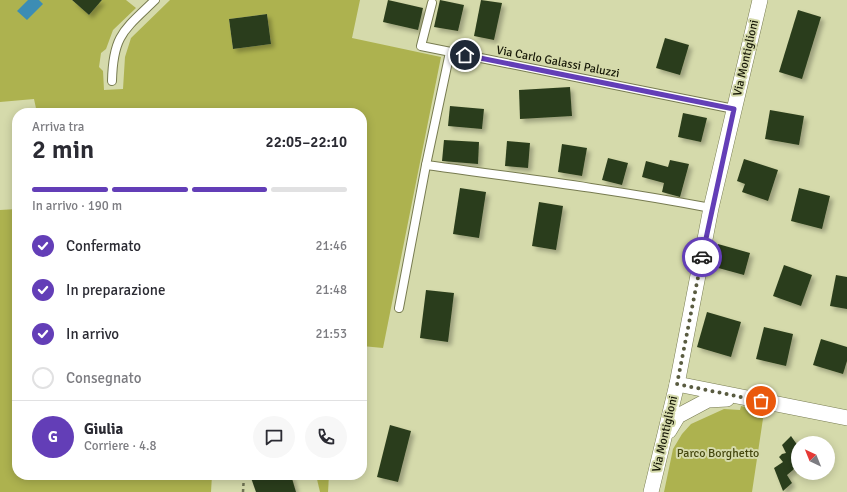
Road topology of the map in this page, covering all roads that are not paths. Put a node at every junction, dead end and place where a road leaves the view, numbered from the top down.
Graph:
1 (155, 0) edge
2 (760, 0) edge
3 (432, 3) dead end
4 (450, 52) junction
5 (112, 81) dead end
6 (734, 109) junction
7 (426, 165) junction
8 (711, 208) junction
9 (399, 308) dead end
10 (677, 384) junction
11 (746, 398) junction
12 (847, 418) edge
13 (665, 438) junction
14 (651, 492) edge

1 - 5 lane
2 - 6 street, Via Montiglioni
3 - 4 lane, Via Carlo Galassi Paluzzi
4 - 6 lane, Via Carlo Galassi Paluzzi
4 - 7 lane
6 - 8 street, Via Montiglioni
7 - 8 lane
7 - 9 lane
8 - 10 street, Via Montiglioni
10 - 11 street
10 - 13 street, Via Montiglioni
11 - 12 street
11 - 13 street
13 - 14 street, Via Montiglioni

